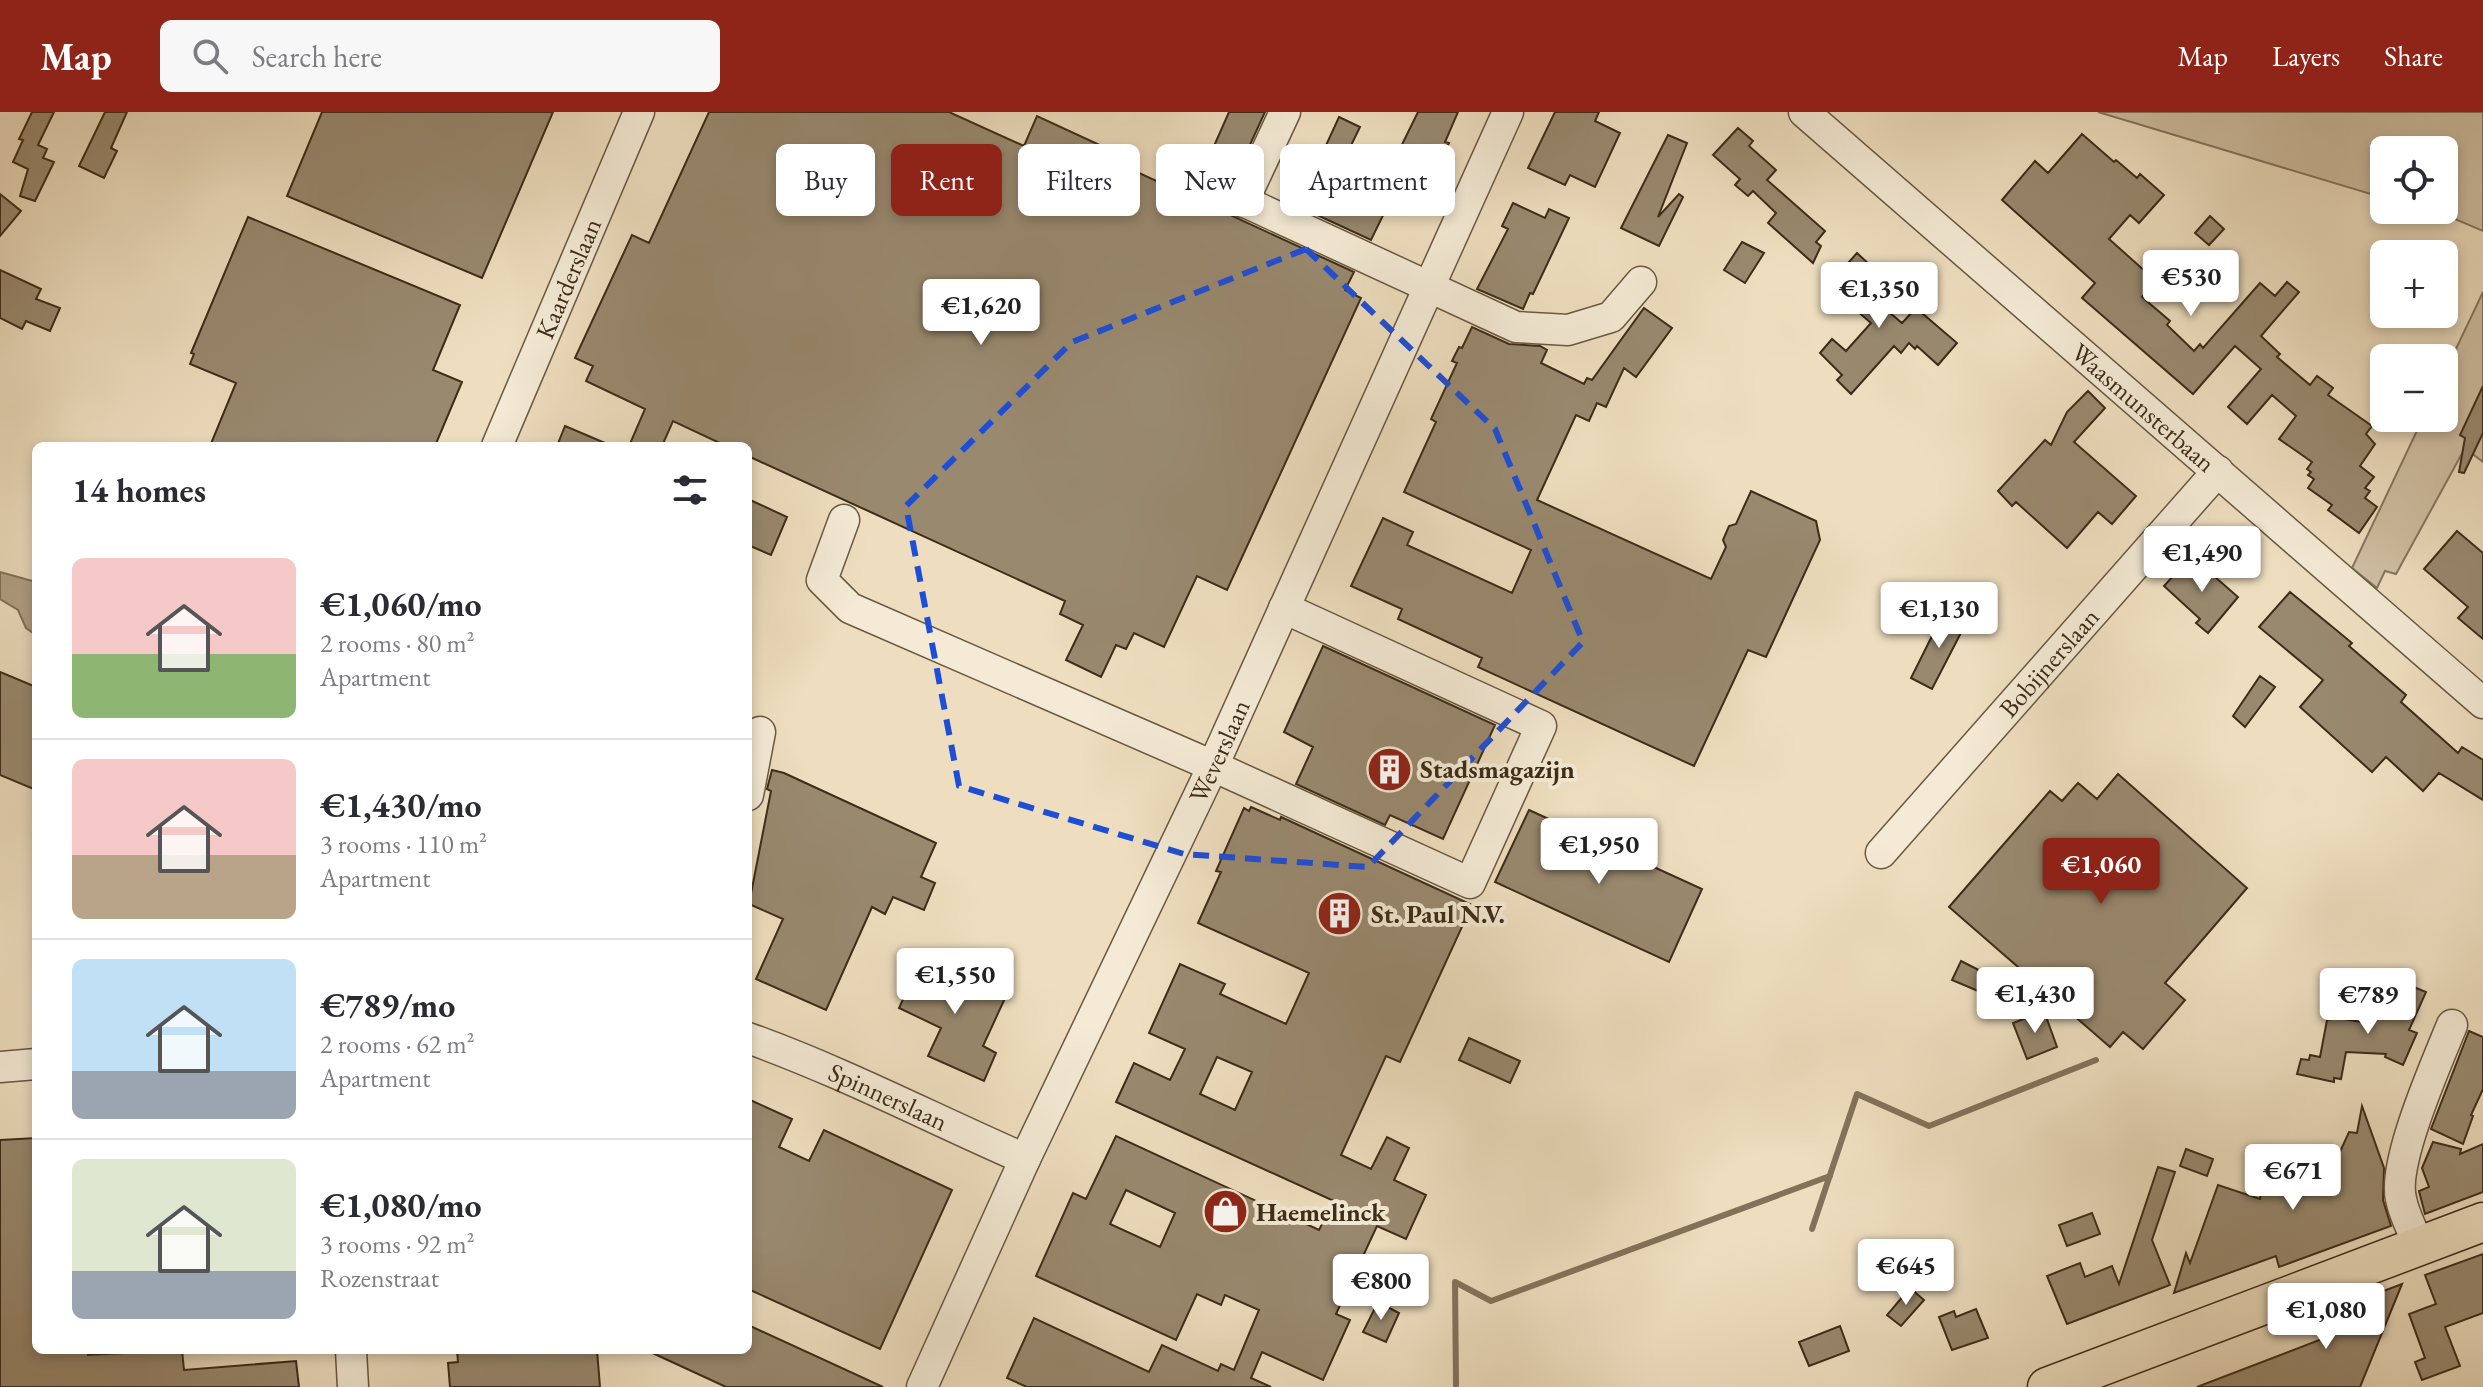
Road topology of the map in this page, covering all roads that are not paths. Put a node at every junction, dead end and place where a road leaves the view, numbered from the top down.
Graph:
1 (639, 112) edge
2 (1285, 112) edge
3 (1508, 112) edge
4 (1804, 112) edge
5 (1264, 157) edge
6 (1264, 212) edge
7 (1641, 282) dead end
8 (1429, 288) junction
9 (499, 442) edge
10 (2218, 471) junction
11 (844, 520) dead end
12 (1284, 608) junction
13 (2483, 703) edge
14 (760, 732) dead end
15 (1213, 766) junction
16 (752, 774) edge
17 (1881, 853) dead end
18 (2452, 1025) dead end
19 (752, 1039) edge
20 (32, 1064) edge
21 (0, 1067) edge
22 (1025, 1159) junction
23 (2483, 1222) edge
24 (2419, 1246) junction
25 (351, 1354) edge
26 (353, 1387) edge
27 (922, 1387) edge
28 (2047, 1387) edge

1 - 9 street, Kaarderslaan
2 - 5 street
3 - 8 street, Weverslaan
4 - 10 street, Waasmunsterbaan
6 - 8 street
7 - 8 street
8 - 12 street, Weverslaan
10 - 13 street, Waasmunsterbaan
10 - 17 street, Bobijnerslaan
11 - 15 street
12 - 15 street, Weverslaan
12 - 15 street
14 - 16 street
15 - 22 street, Weverslaan
18 - 24 street
19 - 22 street, Spinnerslaan
20 - 21 street
22 - 27 street, Weverslaan
23 - 24 main road
24 - 28 main road
25 - 26 street

